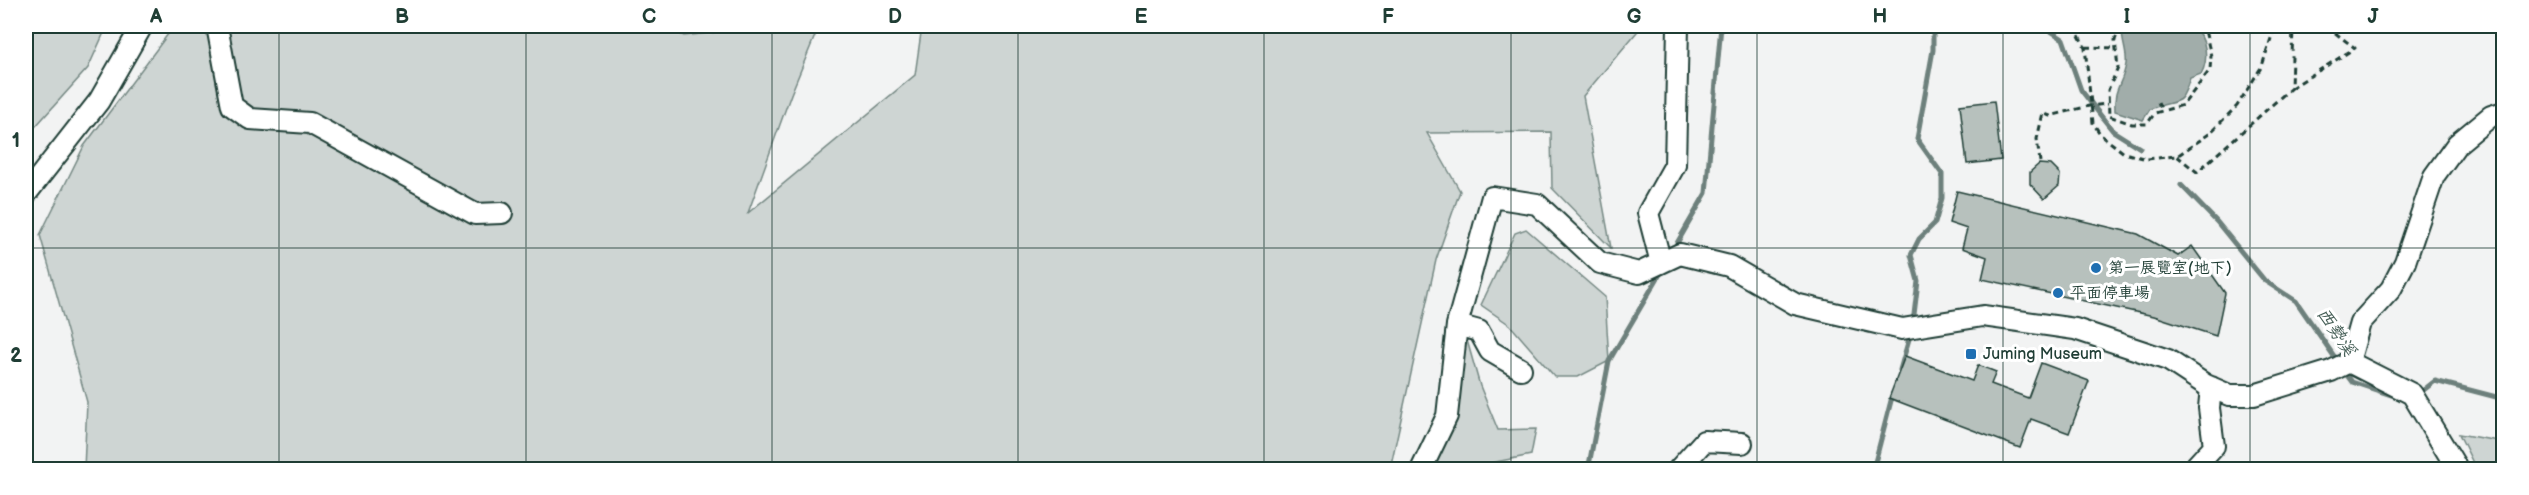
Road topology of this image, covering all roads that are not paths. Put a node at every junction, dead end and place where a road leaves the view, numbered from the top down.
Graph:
1 (142, 26) edge
2 (217, 26) edge
3 (1678, 26) edge
4 (2504, 112) edge
5 (26, 194) edge
6 (502, 213) dead end
7 (1661, 263) junction
8 (1457, 325) junction
9 (2349, 362) junction
10 (1521, 369) dead end
11 (2211, 387) junction
12 (1742, 443) dead end
13 (1421, 470) edge
14 (1678, 470) edge
15 (2192, 470) edge
16 (2458, 470) edge

1 - 5 street
2 - 6 street
3 - 7 street
4 - 9 street
7 - 8 street
7 - 11 street
8 - 10 street
8 - 13 street
9 - 11 street
9 - 16 street
11 - 15 street
12 - 14 street

